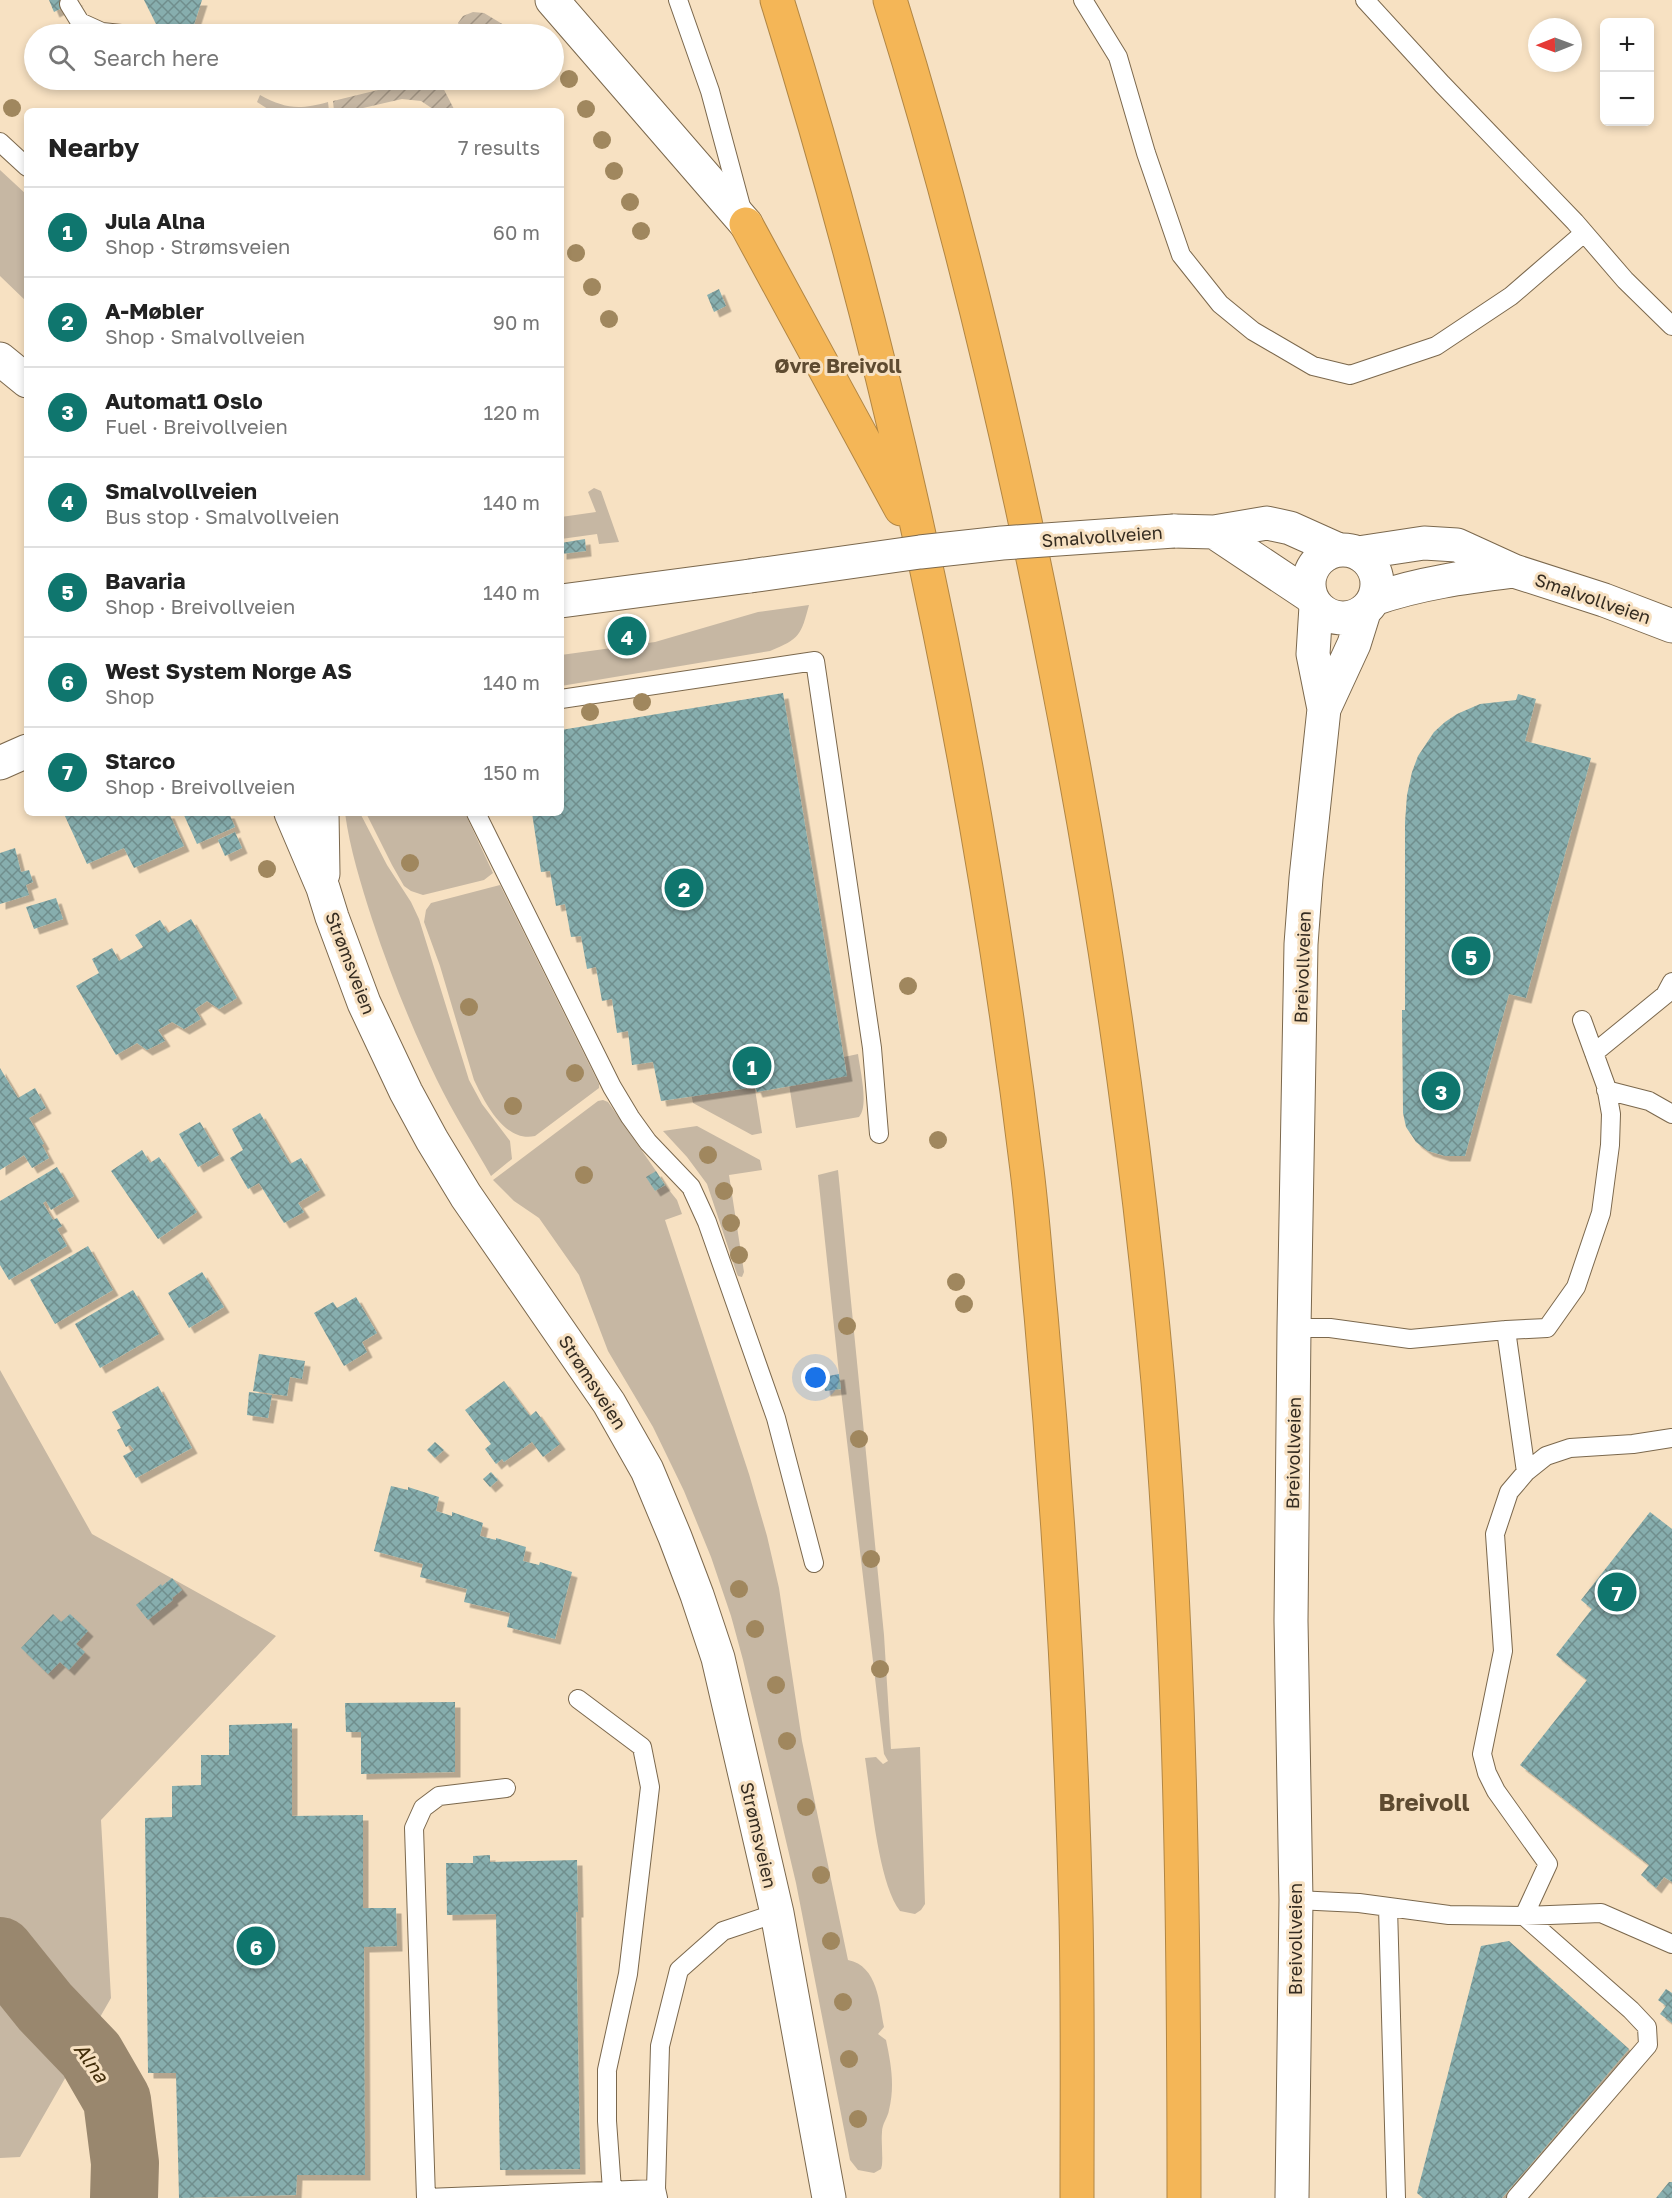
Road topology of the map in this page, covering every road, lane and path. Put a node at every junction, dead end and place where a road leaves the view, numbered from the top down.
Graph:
1 (552, 0) edge
2 (678, 0) edge
3 (777, 0) edge
4 (890, 0) edge
5 (1083, 0) edge
6 (1365, 0) edge
7 (69, 4) dead end
8 (84, 24) edge
9 (0, 142) edge
10 (24, 164) edge
11 (746, 224) junction
12 (1580, 228) junction
13 (1672, 326) edge
14 (0, 359) edge
15 (24, 379) edge
16 (1214, 532) junction
17 (922, 549) junction
18 (1348, 551) junction
19 (1514, 571) junction
20 (564, 601) edge
21 (1313, 601) junction
22 (1369, 605) junction
23 (1672, 626) edge
24 (564, 699) edge
25 (1324, 709) junction
26 (24, 753) edge
27 (0, 762) edge
28 (292, 816) edge
29 (322, 816) edge
30 (478, 816) edge
31 (323, 888) junction
32 (1672, 982) edge
33 (1582, 1020) dead end
34 (1594, 1053) junction
35 (1606, 1089) junction
36 (1672, 1114) edge
37 (879, 1134) dead end
38 (1294, 1328) junction
39 (1506, 1330) junction
40 (1672, 1438) edge
41 (1526, 1472) junction
42 (814, 1563) dead end
43 (578, 1699) dead end
44 (506, 1788) dead end
45 (1296, 1900) junction
46 (1388, 1907) junction
47 (777, 1913) junction
48 (1524, 1916) junction
49 (1672, 1944) edge
50 (657, 2193) edge
51 (610, 2194) edge
52 (426, 2198) edge
53 (829, 2198) edge
54 (1077, 2198) edge
55 (1185, 2198) edge
56 (1292, 2198) edge
57 (1396, 2198) edge
58 (1516, 2198) edge

1 - 11 street
2 - 11 lane
3 - 17 highway
4 - 55 highway
5 - 12 lane
6 - 12 lane
7 - 8 lane
9 - 10 lane
11 - 17 highway
12 - 13 lane
14 - 15 street
16 - 18 street, Smalvollveien
16 - 20 street, Smalvollveien, bridge
16 - 21 street, Smalvollveien
17 - 54 highway
18 - 19 street, Smalvollveien
18 - 21 street, Smalvollveien
18 - 22 street, Smalvollveien
19 - 22 street, Smalvollveien
19 - 23 street, Smalvollveien
21 - 22 street, Smalvollveien
21 - 25 street, Breivollveien
22 - 25 street, Breivollveien
24 - 37 lane
25 - 38 street, Breivollveien
26 - 27 street
28 - 31 street, Strømsveien
29 - 31 street, Strømsveien
30 - 42 lane
31 - 47 street, Strømsveien
32 - 34 lane
33 - 34 lane
34 - 35 lane
35 - 36 lane
35 - 39 lane
38 - 39 lane
38 - 45 street, Breivollveien
39 - 41 lane
40 - 41 lane
41 - 48 lane
43 - 51 lane
44 - 52 lane
45 - 46 lane
45 - 56 street, Breivollveien
46 - 48 lane
46 - 57 lane
47 - 50 lane, Strømsveien
47 - 53 street, Strømsveien
48 - 49 lane
48 - 58 lane
50 - 51 lane, Strømsveien
51 - 52 lane, Strømsveien

